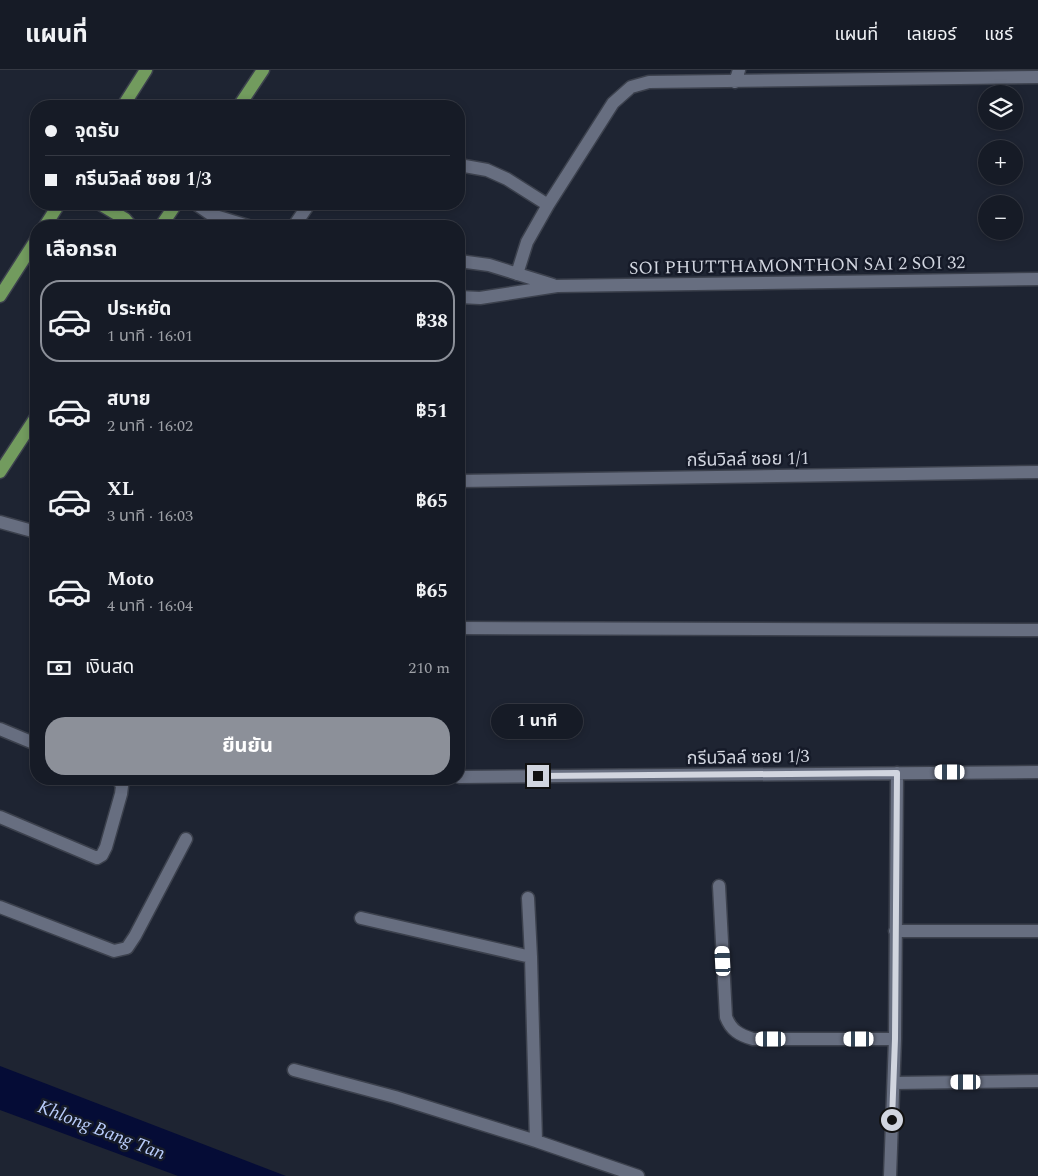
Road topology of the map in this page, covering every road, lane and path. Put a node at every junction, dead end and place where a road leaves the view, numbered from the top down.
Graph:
1 (146, 70) edge
2 (262, 70) edge
3 (834, 75) edge
4 (737, 76) edge
5 (1038, 77) edge
6 (127, 100) edge
7 (243, 100) edge
8 (465, 166) edge
9 (548, 205) junction
10 (110, 210) edge
11 (205, 210) edge
12 (126, 220) edge
13 (228, 220) edge
14 (30, 249) edge
15 (465, 262) edge
16 (517, 274) junction
17 (1038, 279) edge
18 (557, 286) junction
19 (0, 296) edge
20 (465, 297) edge
21 (30, 426) edge
22 (0, 472) edge
23 (1038, 472) edge
24 (465, 481) edge
25 (0, 522) edge
26 (30, 530) edge
27 (465, 628) edge
28 (1038, 630) edge
29 (0, 730) edge
30 (30, 742) edge
31 (1038, 772) edge
32 (897, 773) junction
33 (465, 777) edge
34 (121, 785) edge
35 (0, 817) edge
36 (186, 839) dead end
37 (718, 886) dead end
38 (528, 898) dead end
39 (0, 907) edge
40 (361, 918) dead end
41 (895, 931) junction
42 (1038, 931) edge
43 (531, 957) junction
44 (895, 1039) junction
45 (294, 1070) dead end
46 (1038, 1082) edge
47 (894, 1083) junction
48 (536, 1141) junction
49 (638, 1176) edge
50 (890, 1176) edge

1 - 6 main road
2 - 7 main road
3 - 4 street
3 - 5 street
4 - 9 street
8 - 9 street
9 - 16 street
10 - 12 main road
11 - 13 street
14 - 19 main road
15 - 16 street, SOI PHUTTHAMONTHON SAI 2 SOI 32
16 - 18 street, SOI PHUTTHAMONTHON SAI 2 SOI 32
17 - 18 street, SOI PHUTTHAMONTHON SAI 2 SOI 32
18 - 20 street, SOI PHUTTHAMONTHON SAI 2 SOI 32
21 - 22 main road
23 - 24 street, กรีนวิลล์ ซอย 1/1
25 - 26 street
27 - 28 street
29 - 30 street
31 - 32 street, กรีนวิลล์ ซอย 1/3
32 - 33 street, กรีนวิลล์ ซอย 1/3
32 - 41 street
34 - 35 street
36 - 39 street
37 - 44 street
38 - 43 street
40 - 43 street
41 - 42 street
41 - 44 street
43 - 48 street
44 - 47 street
45 - 48 street
46 - 47 street
47 - 50 street
48 - 49 street

